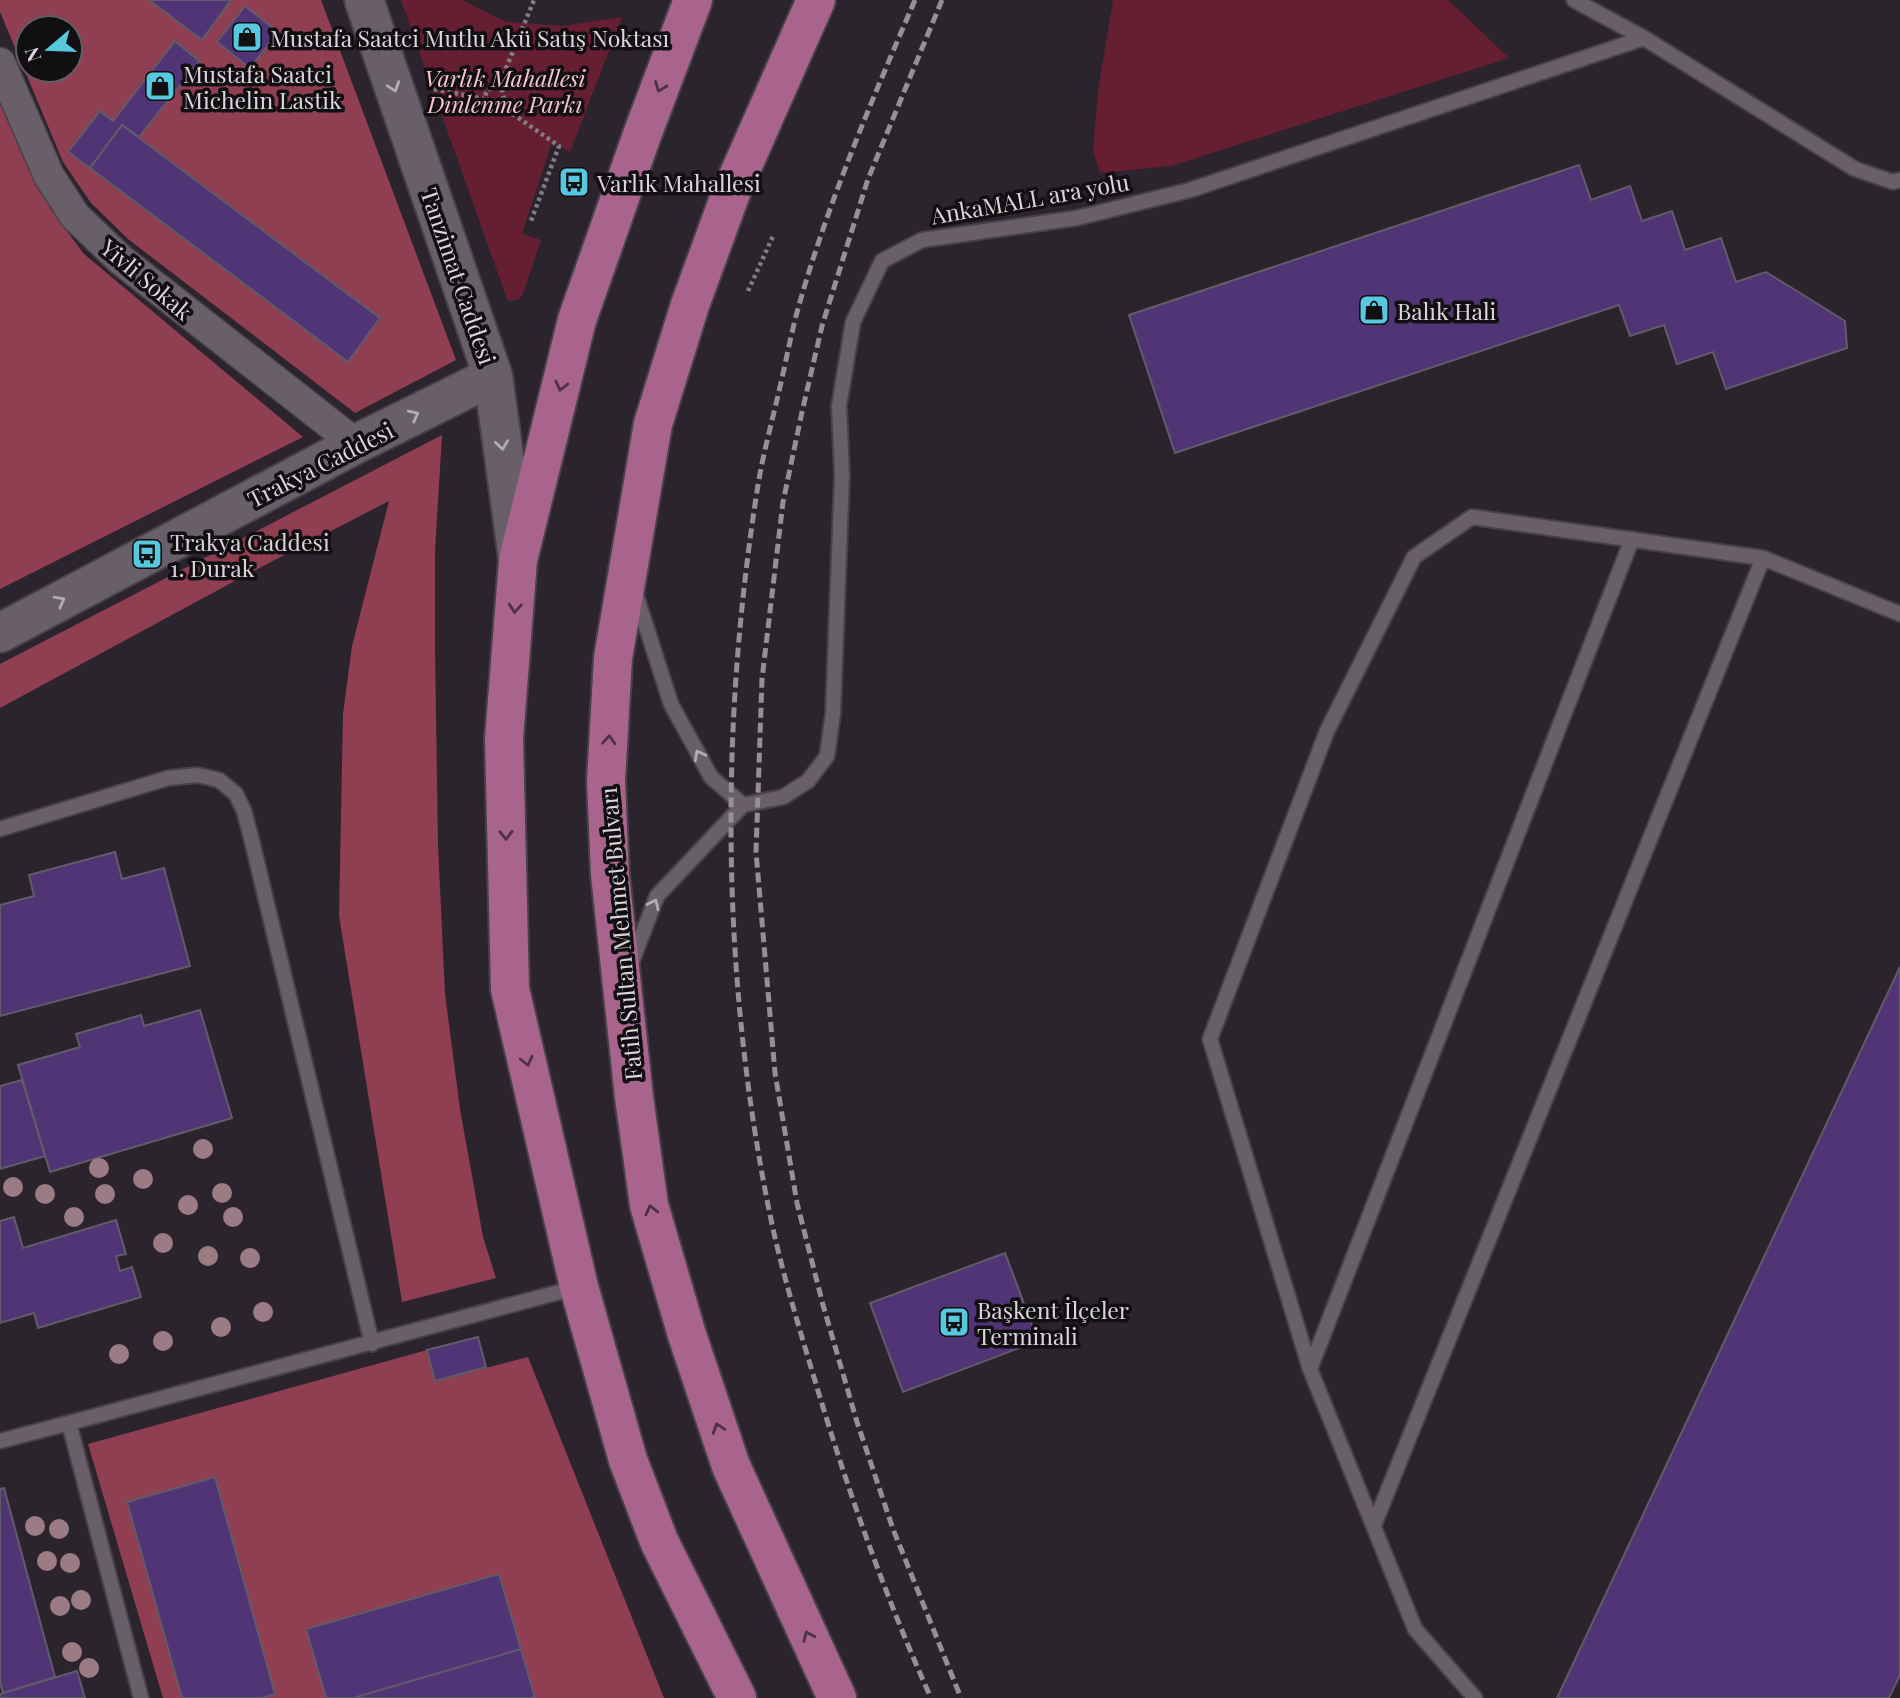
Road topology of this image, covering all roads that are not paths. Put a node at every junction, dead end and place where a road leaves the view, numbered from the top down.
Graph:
1 (363, 0) edge
2 (693, 0) edge
3 (816, 0) edge
4 (1574, 0) edge
5 (1644, 38) junction
6 (0, 63) edge
7 (1900, 180) edge
8 (493, 376) junction
9 (356, 444) junction
10 (1632, 539) junction
11 (1763, 558) junction
12 (518, 560) junction
13 (628, 569) junction
14 (1900, 614) edge
15 (0, 633) edge
16 (743, 805) junction
17 (0, 829) edge
18 (623, 991) junction
19 (579, 1287) junction
20 (372, 1344) junction
21 (1310, 1369) junction
22 (69, 1423) junction
23 (0, 1441) edge
24 (1374, 1525) junction
25 (141, 1698) edge
26 (737, 1698) edge
27 (837, 1698) edge
28 (1475, 1698) edge

1 -> 8 main road, Tanzimat Caddesi
2 -> 12 highway
3 - 13 highway, Fatih Sultan Mehmet Bulvarı
4 - 5 lane
5 - 7 lane
5 - 16 lane, AnkaMALL ara yolu
6 - 9 street, Yivli Sokak
9 -> 8 main road, Trakya Caddesi
8 -> 12 main road, Tanzimat Caddesi
15 -> 9 main road, Trakya Caddesi
10 - 11 lane
10 - 21 lane
10 - 21 lane
11 - 14 lane
11 - 24 lane
12 -> 19 highway
16 -> 13 lane
18 -> 13 highway, Fatih Sultan Mehmet Bulvarı
18 -> 16 lane
17 - 20 lane
27 -> 18 highway, Fatih Sultan Mehmet Bulvarı
19 - 20 lane
19 - 26 highway
20 - 22 lane
21 - 24 lane
22 - 23 lane
22 - 25 lane
24 - 28 lane

